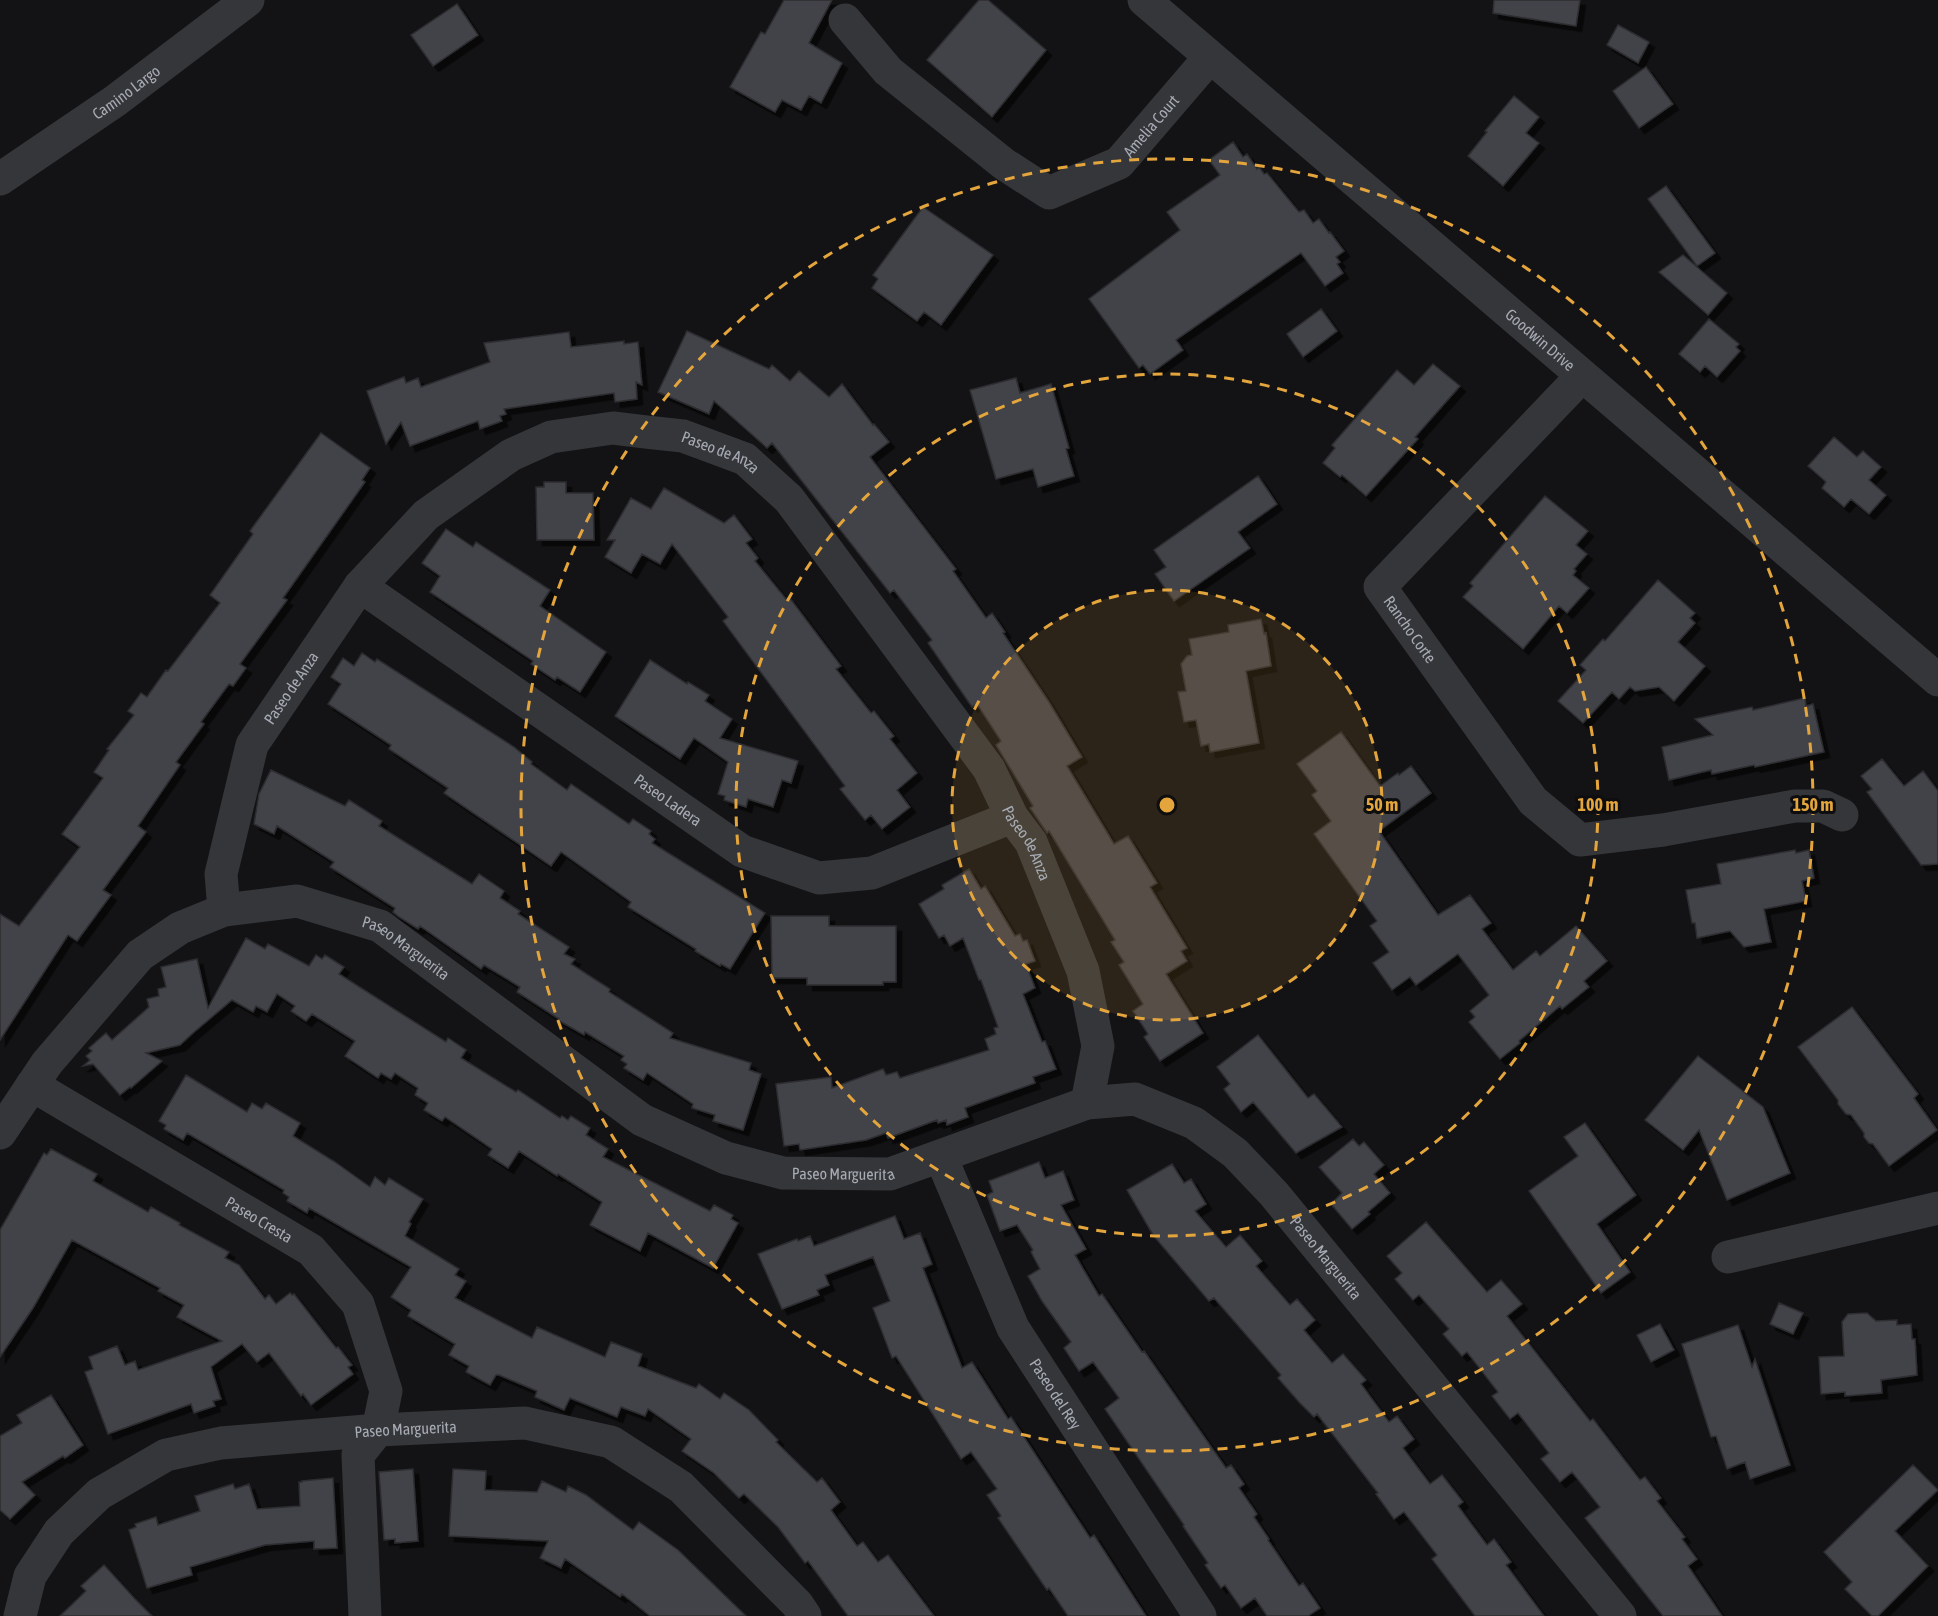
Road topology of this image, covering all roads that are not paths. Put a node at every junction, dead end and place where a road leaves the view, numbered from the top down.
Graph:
1 (248, 0) edge
2 (1144, 0) edge
3 (845, 20) dead end
4 (1210, 57) junction
5 (0, 179) edge
6 (1582, 376) junction
7 (360, 586) junction
8 (1938, 680) edge
9 (1842, 815) dead end
10 (1012, 817) junction
11 (224, 909) junction
12 (32, 1085) junction
13 (1087, 1102) junction
14 (0, 1133) edge
15 (941, 1157) junction
16 (1938, 1208) edge
17 (1728, 1257) dead end
18 (378, 1430) junction
19 (20, 1616) edge
20 (365, 1616) edge
21 (805, 1616) edge
22 (1200, 1616) edge
23 (1620, 1616) edge

1 - 5 street, Camino Largo
2 - 4 street, Goodwin Drive
3 - 4 street, Amelia Court
4 - 6 street, Goodwin Drive
6 - 8 street, Goodwin Drive
6 - 9 street, Rancho Corte
7 - 10 street, Paseo Ladera
7 - 10 street, Paseo de Anza
7 - 11 street, Paseo de Anza
10 - 13 street, Paseo de Anza
11 - 12 street, Paseo Marguerita
11 - 15 street, Paseo Marguerita
12 - 14 street, Paseo Marguerita
12 - 18 street, Paseo Cresta
13 - 15 street, Paseo Marguerita
13 - 23 street, Paseo Marguerita
15 - 22 street, Paseo del Rey
16 - 17 street
18 - 19 street, Paseo Marguerita
18 - 20 street
18 - 21 street, Paseo Marguerita

